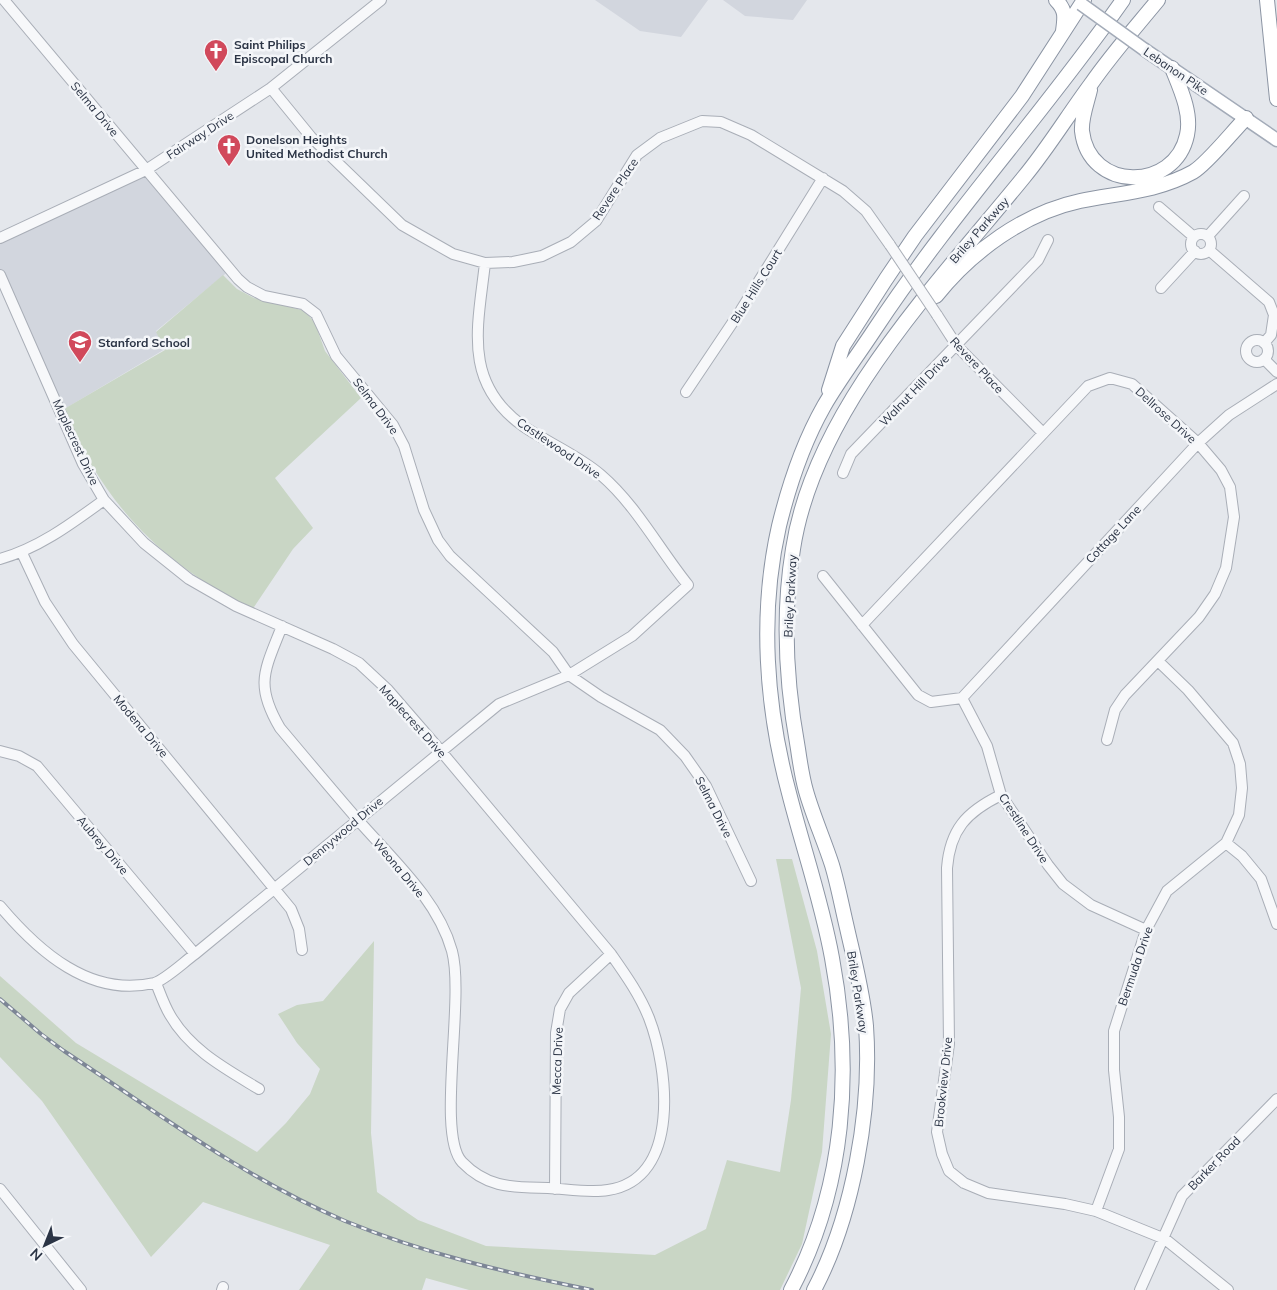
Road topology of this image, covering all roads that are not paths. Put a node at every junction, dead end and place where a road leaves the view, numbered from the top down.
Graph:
1 (4, 0) edge
2 (381, 0) edge
3 (1056, 0) edge
4 (1123, 0) edge
5 (1158, 0) edge
6 (1268, 0) edge
7 (1080, 1) edge
8 (1062, 33) junction
9 (1172, 68) junction
10 (1093, 80) junction
11 (272, 88) junction
12 (1277, 99) edge
13 (1246, 118) junction
14 (1277, 140) edge
15 (146, 170) junction
16 (823, 178) junction
17 (1244, 196) dead end
18 (1159, 207) dead end
19 (1208, 236) junction
20 (1194, 237) junction
21 (0, 238) edge
22 (1048, 240) dead end
23 (1209, 250) junction
24 (1195, 251) junction
25 (485, 263) junction
26 (0, 275) edge
27 (1161, 288) dead end
28 (1276, 315) edge
29 (1264, 343) junction
30 (957, 346) junction
31 (885, 351) junction
32 (1264, 359) junction
33 (1277, 372) edge
34 (1277, 384) edge
35 (686, 392) dead end
36 (823, 407) junction
37 (1043, 433) junction
38 (1198, 442) junction
39 (843, 473) dead end
40 (104, 500) junction
41 (22, 553) junction
42 (0, 559) edge
43 (823, 576) dead end
44 (688, 585) joint
45 (862, 625) junction
46 (282, 626) junction
47 (1158, 661) junction
48 (569, 675) junction
49 (962, 698) junction
50 (1107, 740) dead end
51 (440, 750) junction
52 (0, 751) edge
53 (1001, 794) junction
54 (357, 819) junction
55 (1226, 843) junction
56 (751, 881) dead end
57 (276, 888) junction
58 (0, 906) edge
59 (1277, 924) edge
60 (1146, 930) junction
61 (302, 950) dead end
62 (195, 954) junction
63 (611, 954) junction
64 (156, 983) junction
65 (259, 1089) dead end
66 (1277, 1099) edge
67 (555, 1188) junction
68 (0, 1189) edge
69 (1096, 1211) junction
70 (1165, 1239) junction
71 (81, 1290) edge
72 (791, 1290) edge
73 (814, 1290) edge
74 (1140, 1290) edge
75 (1228, 1290) edge

1 - 15 street, Selma Drive
2 - 11 street, Fairway Drive
3 - 8 highway
4 - 36 highway, Briley Parkway
5 - 10 highway, Briley Parkway
6 - 12 highway
7 - 8 highway
7 - 9 main road, Lebanon Pike, bridge
8 - 36 highway
9 - 10 highway
9 - 13 main road, Lebanon Pike
10 - 31 highway, Briley Parkway
11 - 15 street, Fairway Drive
11 - 25 street, Revere Place
13 - 14 main road, Lebanon Pike
13 - 31 highway
15 - 21 street, Fairway Drive
15 - 48 street, Selma Drive
16 - 25 street, Revere Place
16 - 30 street, Revere Place, bridge
16 - 35 street, Blue Hills Court
17 - 19 street
18 - 20 street
19 - 20 street
19 - 23 street
20 - 24 street
22 - 30 street, Walnut Hill Drive
23 - 24 street
23 - 28 street
24 - 27 street
25 - 44 street, Castlewood Drive
26 - 40 street, Maplecrest Drive
28 - 29 street
29 - 32 street
29 - 32 street
30 - 37 street, Revere Place
30 - 39 street, Walnut Hill Drive
31 - 73 highway, Briley Parkway
32 - 33 street
34 - 38 street, Cottage Lane
36 - 72 highway, Briley Parkway
37 - 38 street, Dellrose Drive
37 - 45 street, Dellrose Drive
38 - 47 street, Dellrose Drive
38 - 49 street, Cottage Lane
40 - 41 street
40 - 46 street, Maplecrest Drive
41 - 42 street
41 - 57 street, Modena Drive
43 - 45 street
44 - 48 street, Dennywood Drive
45 - 49 street
46 - 51 street, Maplecrest Drive
46 - 54 street, Weona Drive
47 - 50 street, Dellrose Drive
47 - 55 street, Bermuda Drive
48 - 51 street, Dennywood Drive
48 - 56 street, Selma Drive
49 - 53 street, Crestline Drive
51 - 54 street, Dennywood Drive
51 - 63 street, Maplecrest Drive
52 - 62 street, Aubrey Drive
53 - 60 street, Crestline Drive
53 - 69 street, Brookview Drive
54 - 57 street, Dennywood Drive
54 - 67 street, Weona Drive
55 - 59 street
55 - 60 street, Bermuda Drive
57 - 61 street, Modena Drive
57 - 62 street, Dennywood Drive
58 - 64 street
60 - 69 street, Bermuda Drive
62 - 64 street, Dennywood Drive
63 - 67 street, Mecca Drive
63 - 67 street, Maplecrest Drive
64 - 65 street
66 - 70 street, Barker Road
68 - 71 street
69 - 70 street, Brookview Drive
70 - 74 street, Barker Road
70 - 75 street, Brookview Drive

